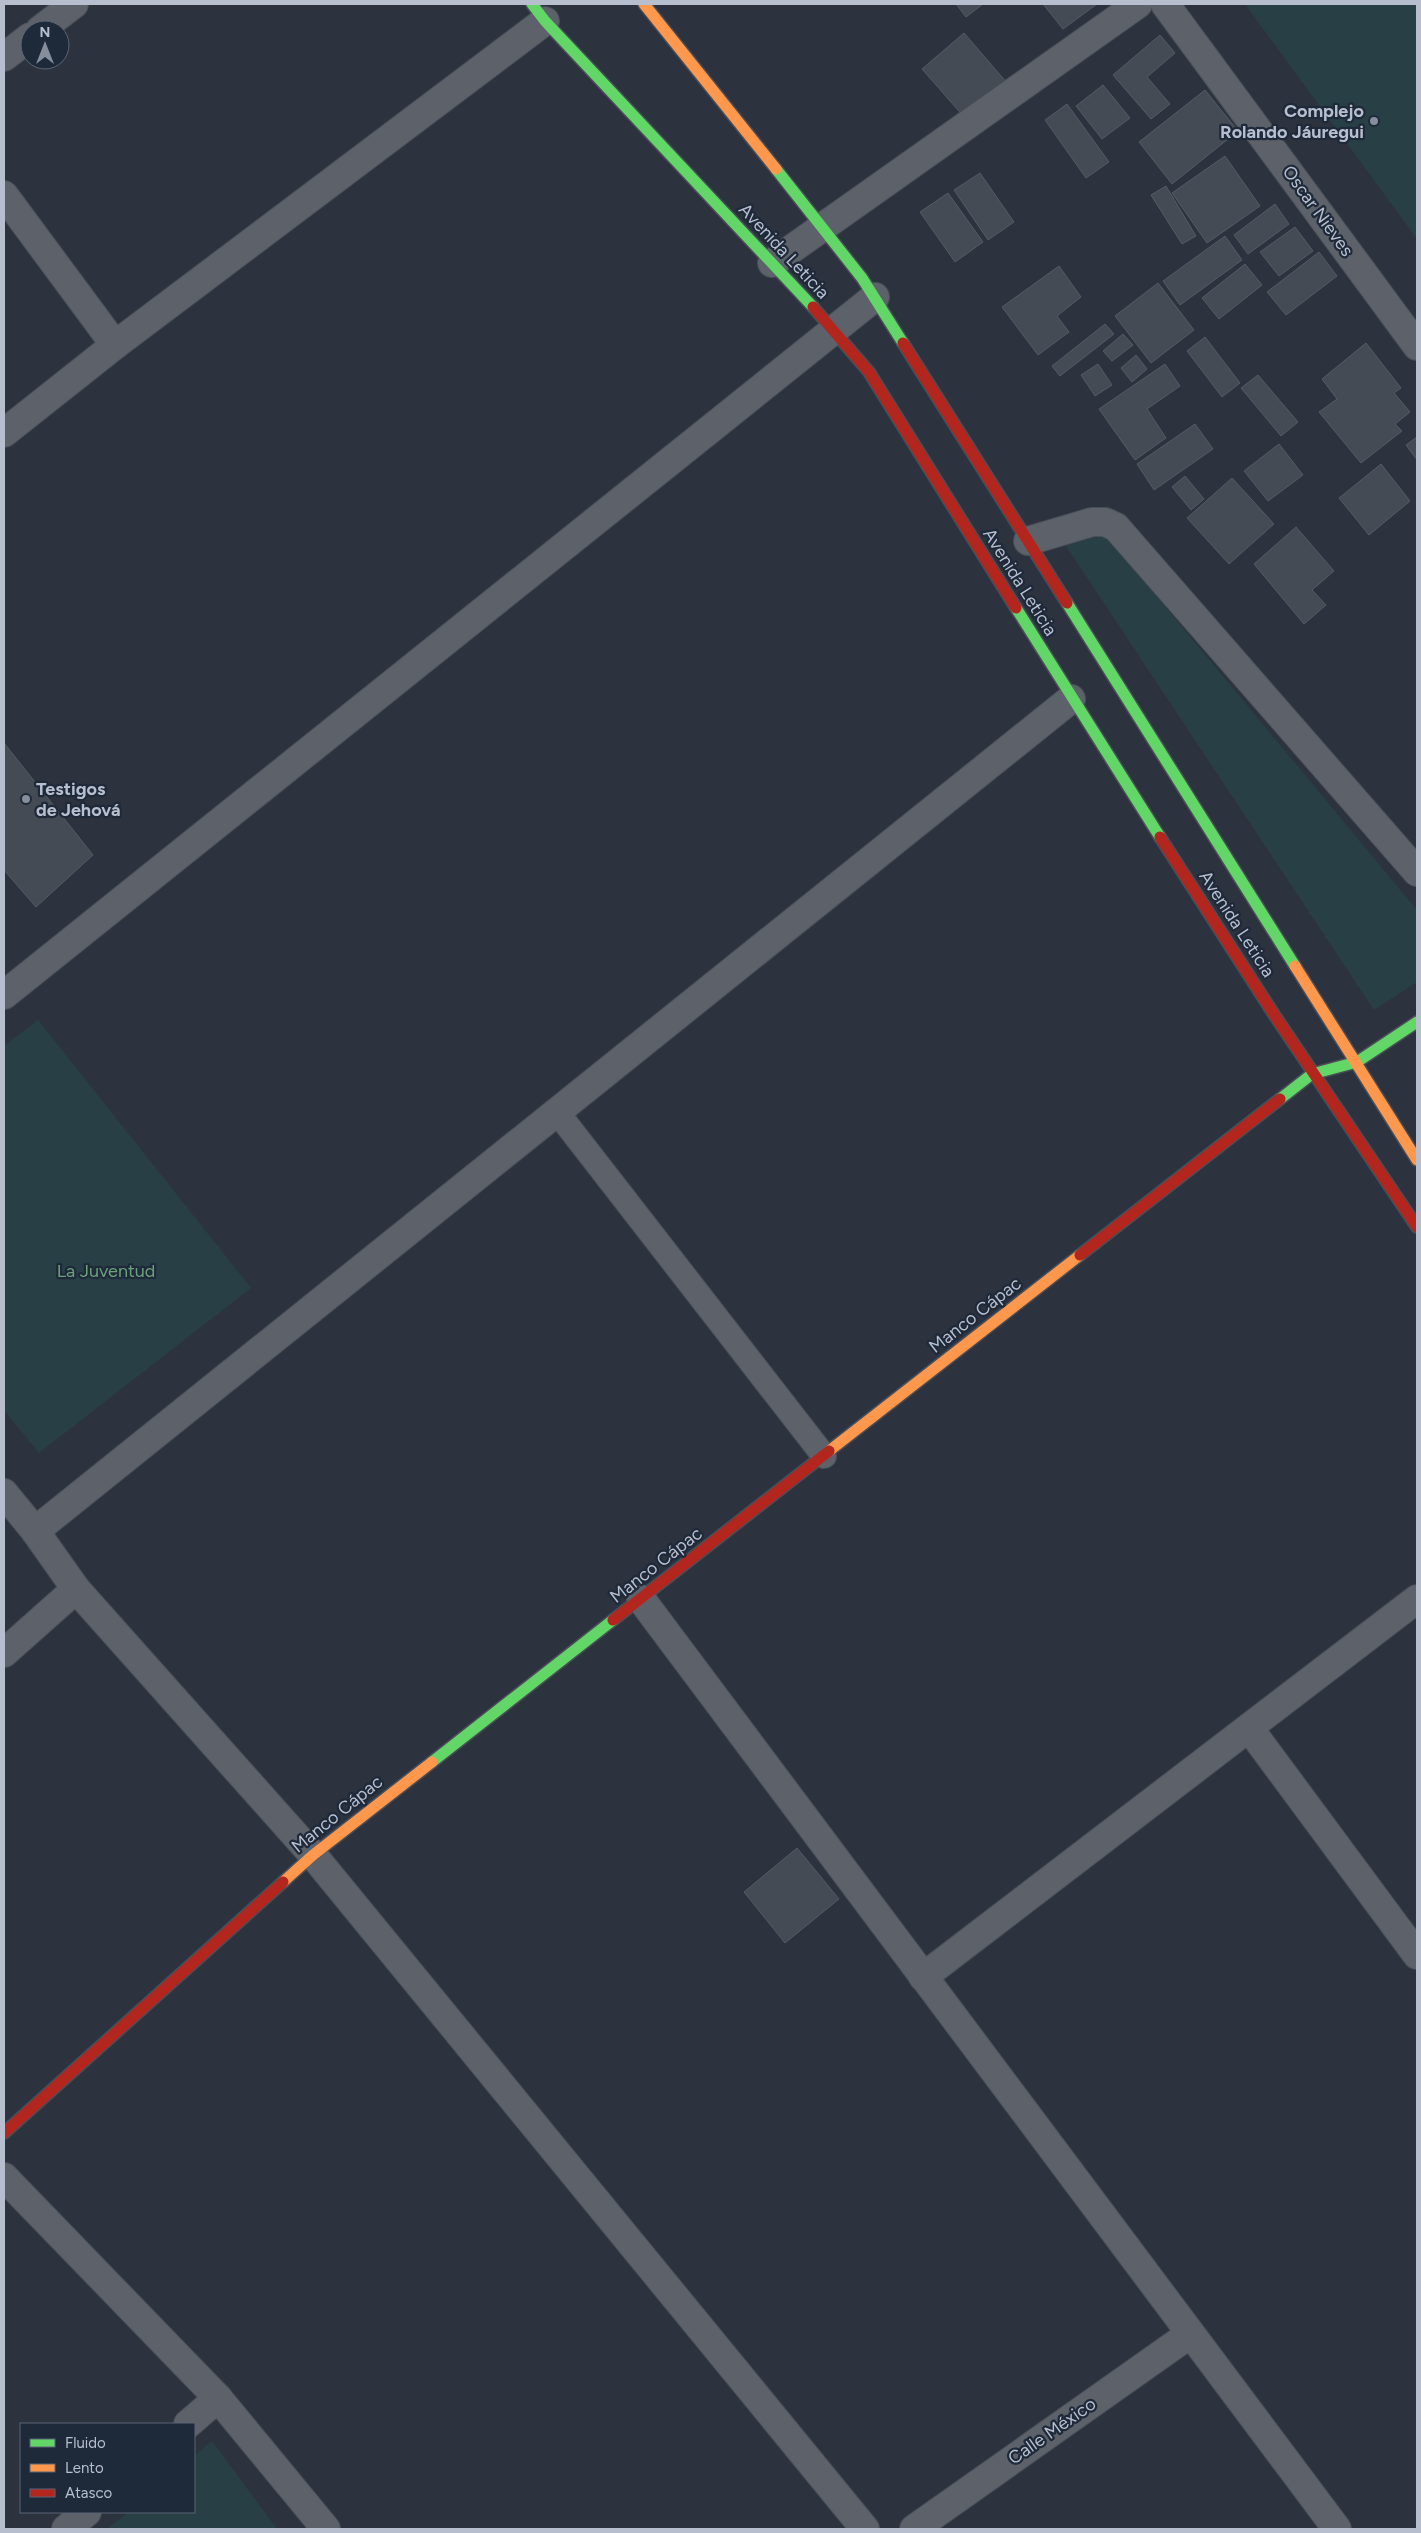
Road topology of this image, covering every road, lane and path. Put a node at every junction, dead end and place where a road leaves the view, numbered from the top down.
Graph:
1 (74, 4) edge
2 (644, 4) edge
3 (1138, 4) edge
4 (1165, 4) edge
5 (538, 12) edge
6 (53, 20) edge
7 (20, 45) edge
8 (4, 58) edge
9 (4, 196) edge
10 (823, 227) junction
11 (772, 263) junction
12 (875, 297) junction
13 (834, 330) junction
14 (115, 345) junction
15 (1417, 346) edge
16 (4, 433) edge
17 (1028, 541) junction
18 (1071, 699) junction
19 (1417, 872) edge
20 (4, 995) edge
21 (1417, 1022) edge
22 (1357, 1062) junction
23 (1312, 1074) junction
24 (557, 1112) junction
25 (1417, 1160) edge
26 (1417, 1227) edge
27 (824, 1456) junction
28 (4, 1493) edge
29 (36, 1531) junction
30 (76, 1589) junction
31 (641, 1599) junction
32 (1417, 1599) edge
33 (4, 1653) edge
34 (1249, 1728) junction
35 (313, 1854) junction
36 (1417, 1955) edge
37 (923, 1977) junction
38 (4, 2133) edge
39 (4, 2178) edge
40 (1190, 2334) junction
41 (218, 2398) junction
42 (189, 2423) edge
43 (86, 2513) edge
44 (66, 2529) edge
45 (326, 2529) edge
46 (865, 2529) edge
47 (914, 2529) edge
48 (1337, 2529) edge

1 - 6 street
2 - 10 street, Avenida Leticia
3 - 10 street
4 - 15 street, Oscar Nieves
5 - 11 street, Avenida Leticia
5 - 14 street
7 - 8 street
9 - 14 street
10 - 11 street
10 - 12 street, Avenida Leticia
11 - 13 street, Avenida Leticia
12 - 13 street
12 - 17 street, Avenida Leticia
13 - 18 street, Avenida Leticia
13 - 20 street
14 - 16 street
17 - 19 street
17 - 22 street, Avenida Leticia
18 - 23 street, Avenida Leticia
18 - 24 street
21 - 22 street, Manco Cápac
22 - 23 street, Manco Cápac
22 - 25 street, Avenida Leticia
23 - 26 street, Avenida Leticia
23 - 27 street, Manco Cápac
24 - 27 lane
24 - 29 street
27 - 31 street, Manco Cápac
28 - 29 street
29 - 30 street
30 - 33 street
30 - 35 street
31 - 35 street, Manco Cápac
31 - 37 street
32 - 34 street
34 - 36 street
34 - 37 street
35 - 38 street, Manco Cápac
35 - 46 street
37 - 40 street
39 - 41 street
40 - 47 street, Calle México
40 - 48 street
41 - 42 street
41 - 45 street
43 - 44 street

